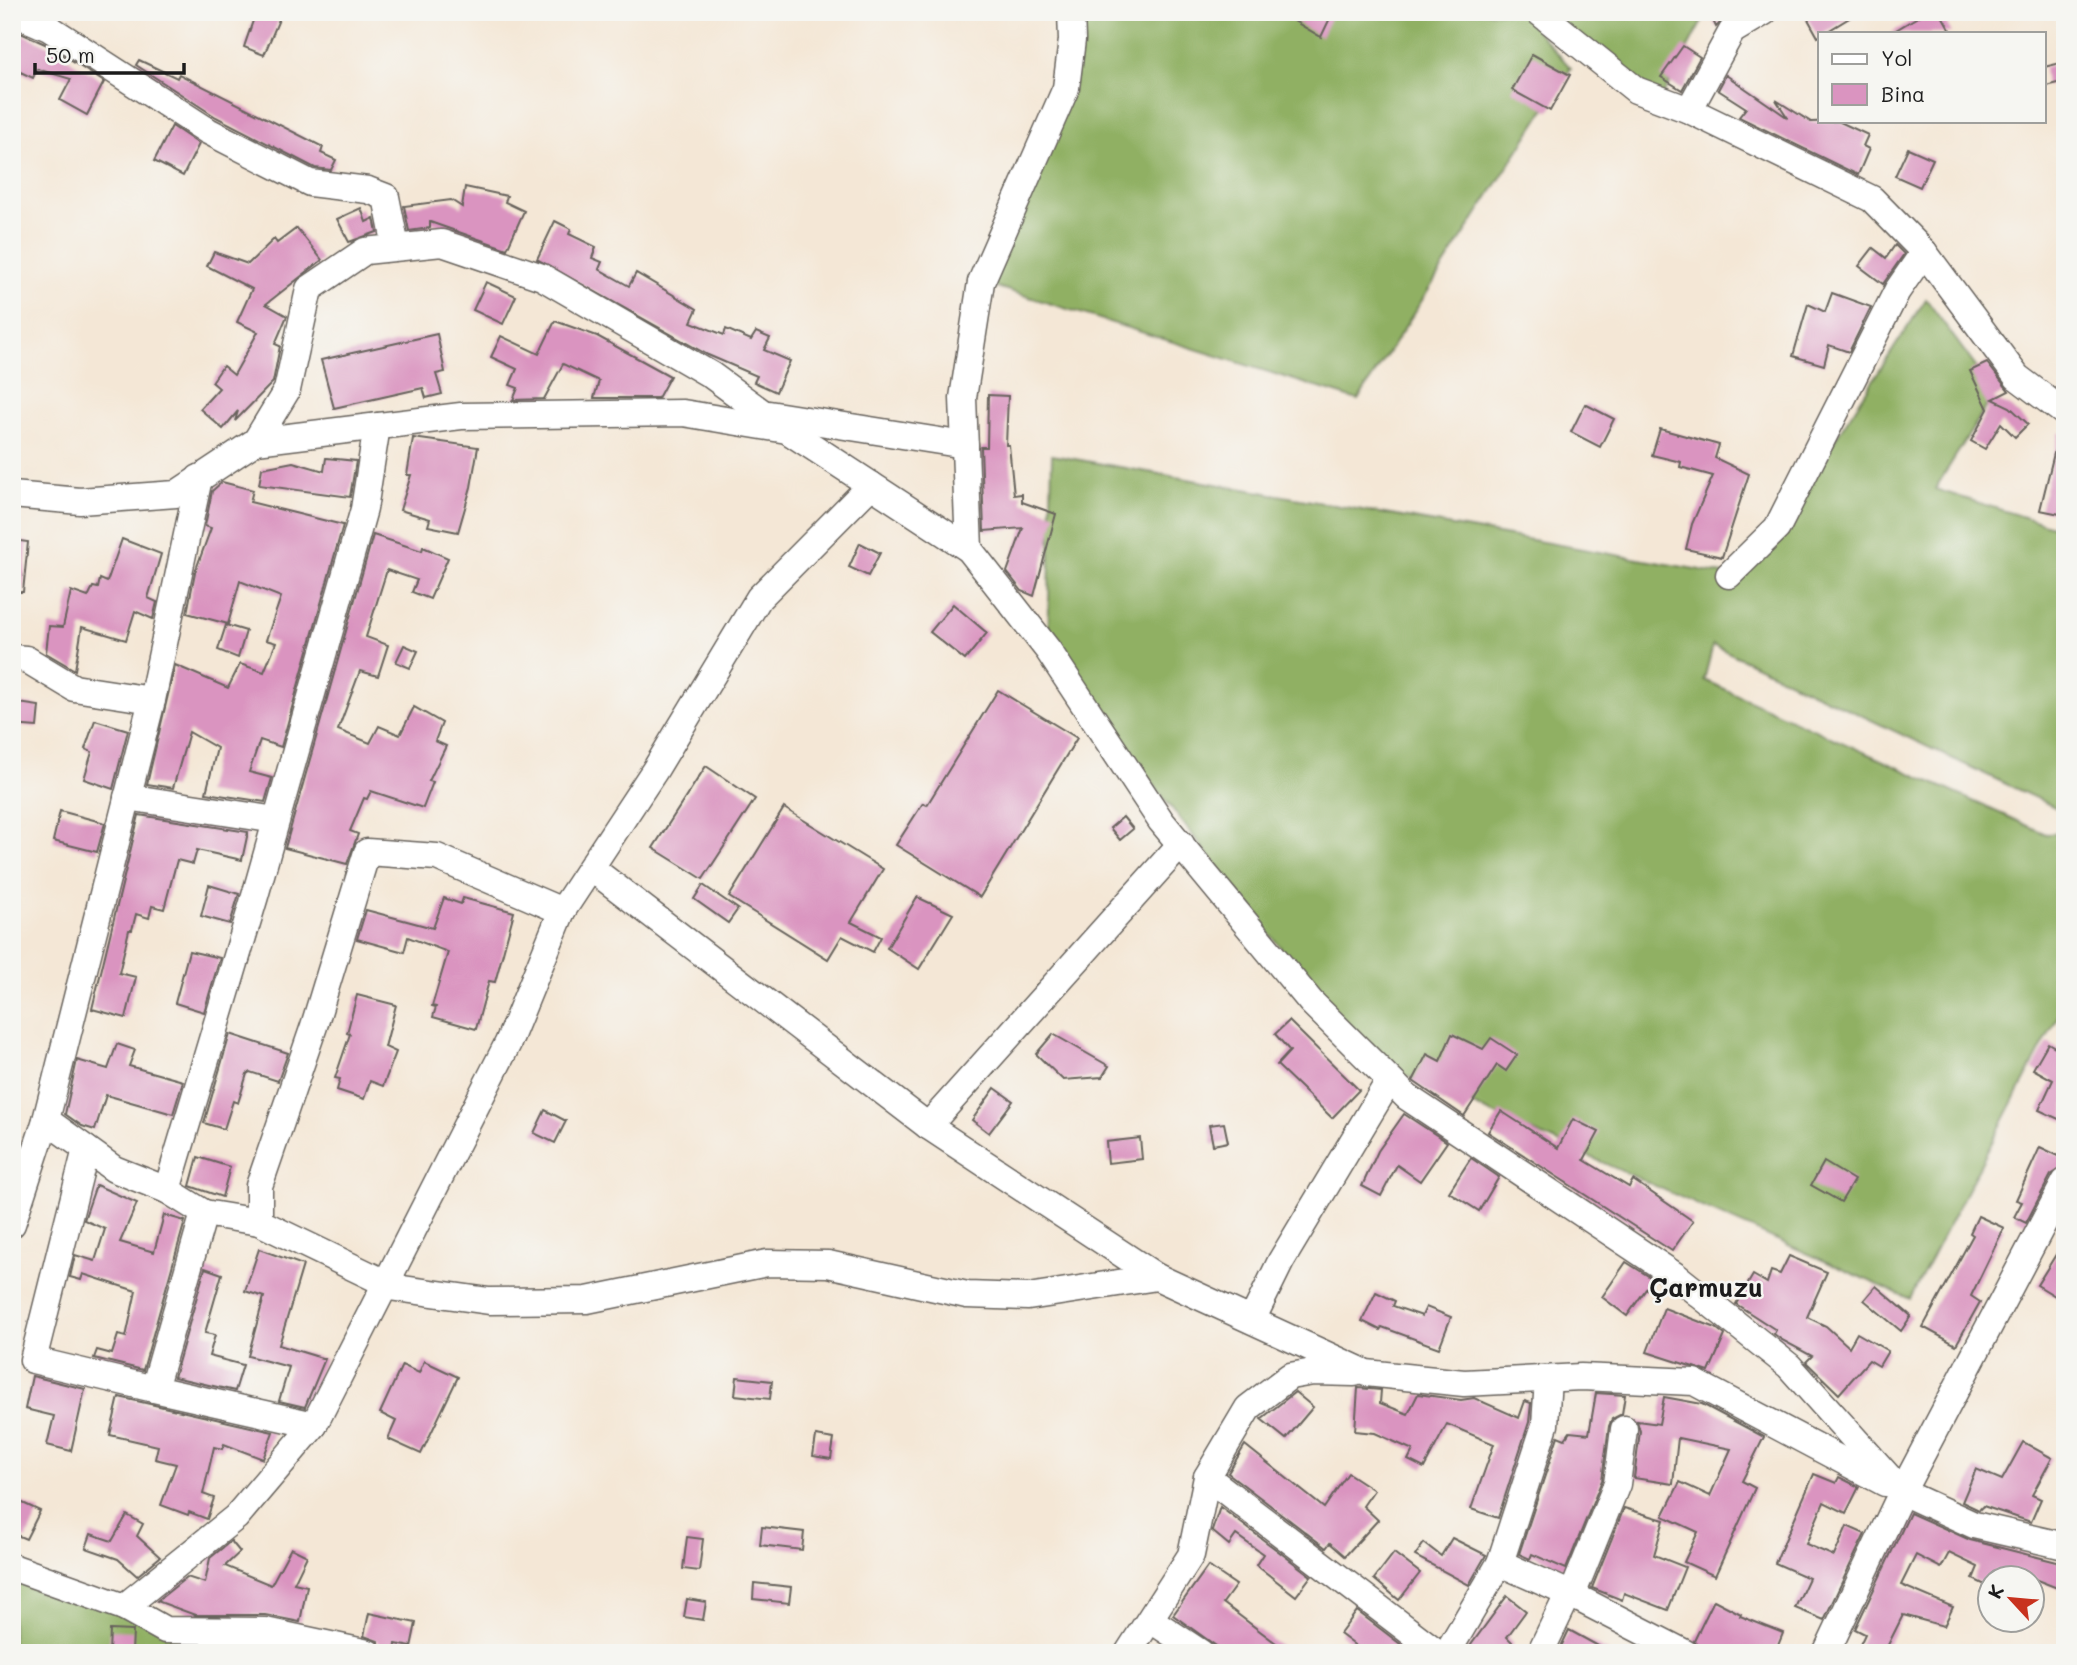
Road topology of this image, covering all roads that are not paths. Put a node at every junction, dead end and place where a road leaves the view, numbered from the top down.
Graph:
1 (12, 12) edge
2 (1070, 12) edge
3 (1539, 12) edge
4 (1764, 12) edge
5 (1689, 110) junction
6 (396, 247) junction
7 (1924, 252) junction
8 (2065, 413) edge
9 (764, 414) junction
10 (377, 426) junction
11 (787, 430) junction
12 (256, 441) junction
13 (965, 445) junction
14 (199, 478) junction
15 (871, 485) junction
16 (12, 495) edge
17 (969, 549) junction
18 (1729, 575) dead end
19 (12, 658) edge
20 (152, 700) junction
21 (127, 797) junction
22 (276, 820) junction
23 (1181, 844) junction
24 (591, 868) junction
25 (562, 911) junction
26 (1389, 1081) junction
27 (46, 1120) junction
28 (928, 1126) junction
29 (86, 1149) junction
30 (2065, 1182) edge
31 (167, 1190) junction
32 (204, 1213) junction
33 (259, 1222) junction
34 (12, 1224) edge
35 (1157, 1277) junction
36 (387, 1284) junction
37 (1252, 1320) junction
38 (1366, 1373) junction
39 (1548, 1379) junction
40 (155, 1389) junction
41 (314, 1425) junction
42 (1624, 1429) dead end
43 (1207, 1477) junction
44 (1902, 1492) junction
45 (2065, 1546) edge
46 (1500, 1563) junction
47 (12, 1567) edge
48 (1571, 1594) junction
49 (124, 1607) junction
50 (1151, 1619) junction
51 (368, 1653) edge
52 (1128, 1653) edge
53 (1200, 1653) edge
54 (1438, 1653) edge
55 (1447, 1653) edge
56 (1539, 1653) edge
57 (1685, 1653) edge
58 (1826, 1653) edge

1 - 6 street
2 - 13 street
3 - 5 street
4 - 5 street
5 - 7 street
6 - 9 street
6 - 12 street
7 - 8 street
7 - 18 street
9 - 11 street
9 - 13 street
10 - 11 street
10 - 12 street
10 - 22 street
11 - 15 street
12 - 14 street
13 - 17 street
14 - 16 street
14 - 20 street
15 - 17 street
15 - 24 street
17 - 23 street
19 - 20 street
20 - 21 street
21 - 22 street
21 - 27 street
22 - 31 street
23 - 26 street
23 - 28 street
24 - 25 street
24 - 28 street
25 - 33 street
25 - 36 street
26 - 37 street
26 - 44 street
27 - 29 street
27 - 34 street
28 - 35 street
29 - 31 street
29 - 40 street
30 - 44 street
31 - 32 street
32 - 33 street
32 - 40 street
33 - 36 street
35 - 36 street
35 - 37 street
36 - 41 street
37 - 38 street
38 - 39 street
38 - 43 street
39 - 44 street
39 - 46 street
40 - 41 street
41 - 49 street
42 - 48 street
43 - 50 street
43 - 54 street
44 - 45 street
44 - 58 street
46 - 48 street
46 - 55 street
47 - 49 street
48 - 56 street
48 - 57 street
49 - 51 street
50 - 52 street
50 - 53 street

